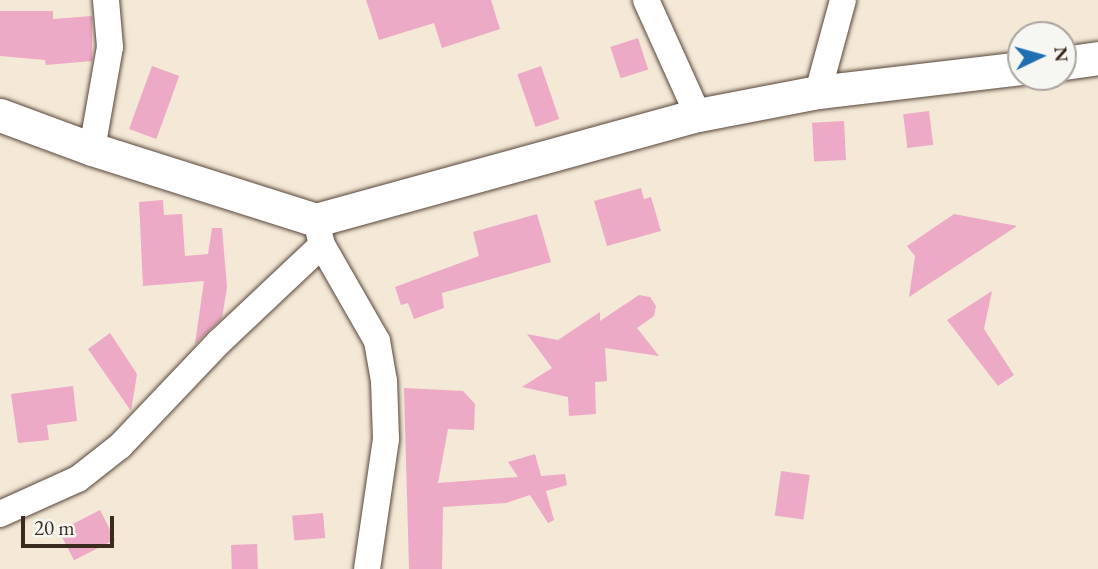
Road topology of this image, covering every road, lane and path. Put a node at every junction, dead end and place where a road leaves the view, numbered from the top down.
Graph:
1 (106, 0) edge
2 (646, 0) edge
3 (844, 0) edge
4 (1098, 58) edge
5 (1077, 61) edge
6 (1007, 70) edge
7 (818, 92) junction
8 (0, 115) edge
9 (698, 115) junction
10 (92, 149) junction
11 (319, 232) junction
12 (0, 514) edge
13 (367, 569) edge

1 - 10 street
2 - 9 street
3 - 7 street
4 - 5 street
6 - 7 street
7 - 9 street
8 - 10 street
9 - 11 street
10 - 11 street
11 - 12 street
11 - 13 street

